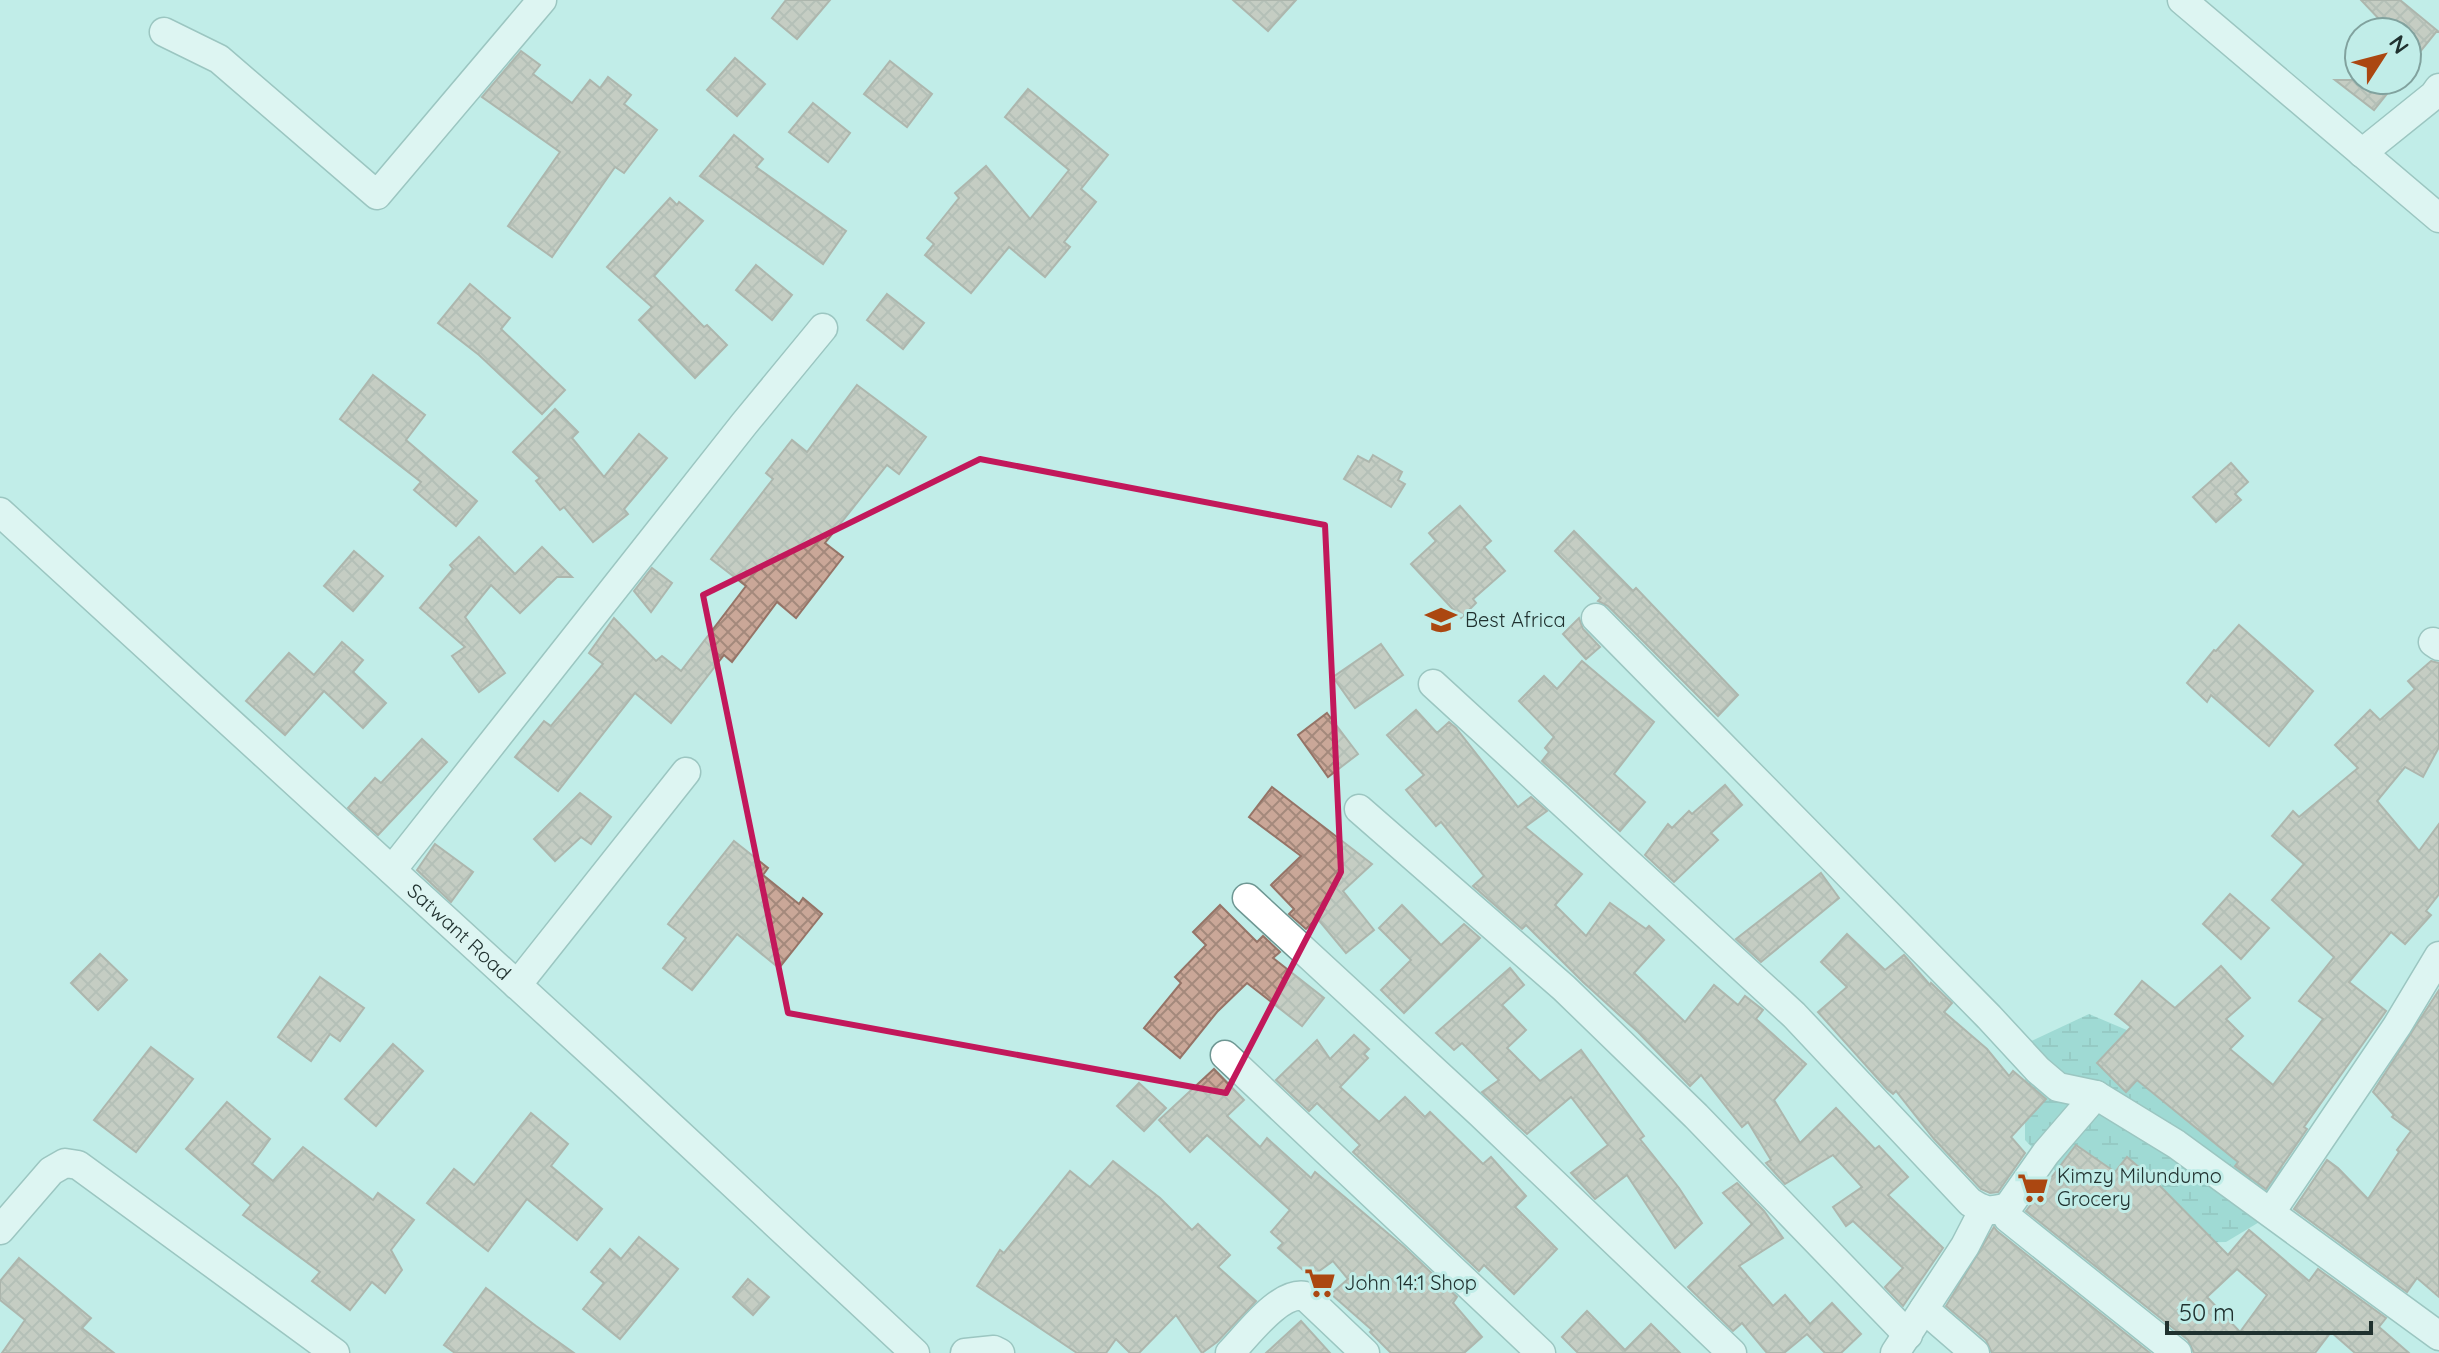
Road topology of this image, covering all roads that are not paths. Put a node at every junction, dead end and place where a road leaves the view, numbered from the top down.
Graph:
1 (542, 0) edge
2 (2182, 0) edge
3 (164, 32) dead end
4 (2439, 88) edge
5 (2362, 153) junction
6 (2439, 218) edge
7 (823, 328) dead end
8 (0, 512) edge
9 (1596, 618) dead end
10 (1433, 684) dead end
11 (686, 772) dead end
12 (1359, 809) dead end
13 (392, 870) junction
14 (1247, 898) dead end
15 (2439, 956) edge
16 (517, 985) junction
17 (1225, 1055) dead end
18 (2096, 1095) junction
19 (1995, 1209) junction
20 (2271, 1212) junction
21 (0, 1230) edge
22 (1924, 1309) junction
23 (2437, 1330) edge
24 (1902, 1344) edge
25 (335, 1353) edge
26 (915, 1353) edge
27 (965, 1353) edge
28 (1000, 1353) edge
29 (1230, 1353) edge
30 (1365, 1353) edge
31 (1541, 1353) edge
32 (1732, 1353) edge
33 (1975, 1353) edge
34 (2177, 1353) edge

1 - 3 street
2 - 5 street
4 - 5 street
5 - 6 street
7 - 13 street
8 - 13 street, Satwant Road
9 - 18 street
10 - 19 street
11 - 16 street
12 - 24 street
13 - 16 street, Satwant Road
14 - 32 street
15 - 20 street
16 - 26 street, Satwant Road
17 - 31 street
18 - 19 street
18 - 20 street
19 - 22 street
19 - 34 street
20 - 23 street
21 - 25 street
22 - 24 street
22 - 33 street
27 - 28 street
29 - 30 street

